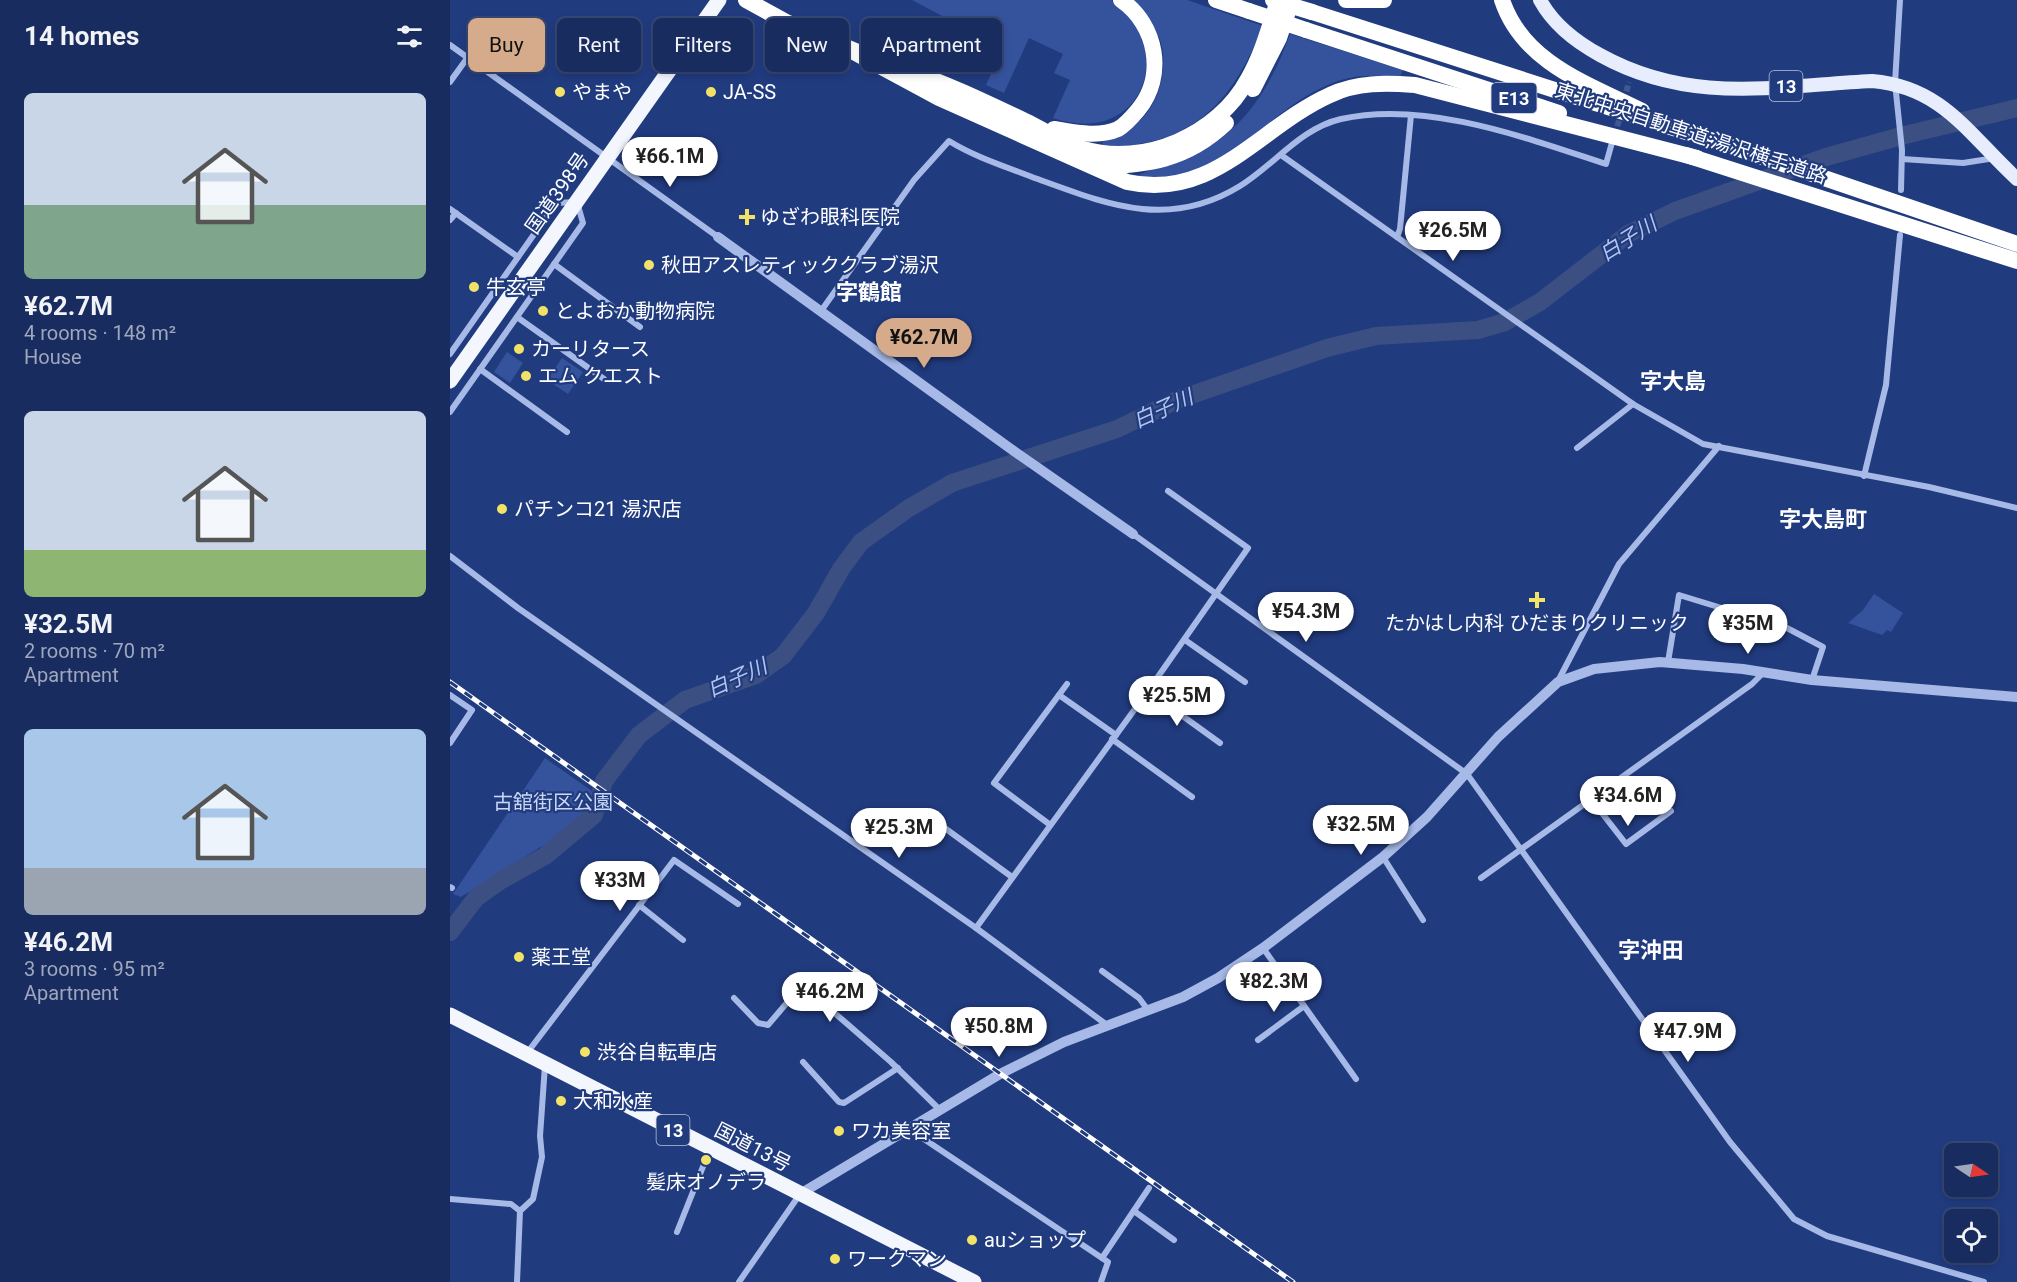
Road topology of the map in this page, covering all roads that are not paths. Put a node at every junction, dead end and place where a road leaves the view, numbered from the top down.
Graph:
1 (719, 0) edge
2 (746, 0) edge
3 (1121, 0) edge
4 (1216, 0) edge
5 (1273, 0) edge
6 (1278, 0) edge
7 (1292, 0) edge
8 (1346, 0) edge
9 (1384, 0) edge
10 (1502, 0) edge
11 (1540, 0) edge
12 (1900, 0) edge
13 (450, 45) edge
14 (850, 50) junction
15 (468, 57) joint
16 (489, 72) edge
17 (450, 82) edge
18 (1894, 83) junction
19 (1411, 115) junction
20 (1035, 126) junction
21 (1693, 135) junction
22 (1614, 139) tunnel mouth
23 (1281, 154) junction
24 (1996, 157) junction
25 (607, 158) junction
26 (1697, 158) junction
27 (1902, 159) junction
28 (1091, 167) junction
29 (2017, 179) edge
30 (1901, 190) dead end
31 (577, 202) junction
32 (453, 211) edge
33 (450, 220) edge
34 (1900, 235) dead end
35 (718, 237) joint
36 (1397, 237) junction
37 (2017, 244) edge
38 (518, 257) junction
39 (2017, 261) edge
40 (554, 264) junction
41 (821, 311) junction
42 (517, 317) junction
43 (640, 327) dead end
44 (450, 354) edge
45 (480, 369) junction
46 (604, 380) dead end
47 (450, 381) edge
48 (1633, 404) junction
49 (450, 412) edge
50 (567, 432) dead end
51 (1719, 446) junction
52 (1577, 448) dead end
53 (1864, 476) junction
54 (1168, 491) dead end
55 (2017, 508) edge
56 (1133, 534) joint
57 (450, 556) edge
58 (1215, 592) junction
59 (1185, 640) junction
60 (1668, 662) junction
61 (1763, 672) junction
62 (1812, 680) junction
63 (1245, 682) dead end
64 (1558, 682) junction
65 (1067, 684) dead end
66 (1148, 691) junction
67 (1059, 694) junction
68 (450, 695) edge
69 (2017, 697) edge
70 (1114, 737) junction
71 (450, 743) edge
72 (1220, 743) dead end
73 (1467, 774) junction
74 (1192, 797) dead end
75 (1591, 800) junction
76 (1671, 811) dead end
77 (931, 818) dead end
78 (1049, 824) junction
79 (1521, 850) junction
80 (1383, 858) junction
81 (1012, 878) junction
82 (1481, 878) dead end
83 (738, 904) dead end
84 (639, 905) junction
85 (1423, 920) dead end
86 (976, 928) junction
87 (683, 940) dead end
88 (1263, 948) junction
89 (1102, 971) dead end
90 (734, 998) dead end
91 (1304, 1006) junction
92 (1148, 1010) junction
93 (450, 1015) edge
94 (1107, 1025) junction
95 (1258, 1040) dead end
96 (526, 1055) junction
97 (802, 1062) dead end
98 (545, 1065) junction
99 (898, 1068) junction
100 (1356, 1079) dead end
101 (940, 1110) junction
102 (909, 1129) junction
103 (710, 1148) junction
104 (1149, 1188) dead end
105 (800, 1194) junction
106 (450, 1199) edge
107 (520, 1210) junction
108 (1134, 1211) junction
109 (677, 1232) dead end
110 (1174, 1240) dead end
111 (1102, 1258) junction
112 (517, 1282) edge
113 (739, 1282) edge
114 (974, 1282) edge
115 (1101, 1282) edge
116 (1984, 1282) edge

1 - 25 highway, 国道398号
2 - 14 highway
3 - 20 highway
4 - 26 highway, 東北中央自動車道;湯沢横手道路 / E13, bridge
5 - 21 highway, 東北中央自動車道;湯沢横手道路 / E13, bridge
6 - 20 highway
7 - 28 highway
8 - 9 highway
10 - 21 highway
11 - 18 main road, 13
12 - 18 street
13 - 15 street
14 - 20 highway
14 - 28 highway
15 - 17 street
16 - 25 street
18 - 24 main road, 13
18 - 27 street
19 - 22 street
19 - 23 street
19 - 36 street
21 - 37 highway, 東北中央自動車道;湯沢横手道路 / E13
23 - 36 street
23 - 41 street
24 - 27 street
24 - 29 main road, 13
25 - 31 highway, 国道398号
25 - 35 street
26 - 28 highway
26 - 39 highway, 東北中央自動車道;湯沢横手道路 / E13
27 - 30 street
31 - 38 street
31 - 40 street
31 - 47 highway, 国道398号
32 - 33 street
32 - 38 street
34 - 53 street
35 - 41 street
36 - 48 street
38 - 44 street
40 - 42 street
40 - 43 street
41 - 56 street
42 - 45 street
42 - 46 street
45 - 49 street
45 - 50 street
48 - 51 street
48 - 52 street
51 - 53 street
51 - 64 street
53 - 55 street
54 - 58 street
56 - 58 street
57 - 86 street
58 - 59 street
58 - 73 street
59 - 63 street
59 - 66 street
60 - 61 street
60 - 62 street
60 - 64 street
61 - 62 street
61 - 75 street
62 - 69 street
64 - 73 street
65 - 67 street
66 - 70 street
66 - 72 street
67 - 70 street
67 - 78 street
68 - 71 street
70 - 74 street
70 - 78 street
73 - 79 street
73 - 80 street
75 - 76 street
75 - 79 street
77 - 81 street
78 - 81 street
79 - 82 street
79 - 116 street
80 - 85 street
80 - 88 street
81 - 86 street
83 - 84 street
84 - 87 street
84 - 96 street
86 - 94 street
88 - 91 street
88 - 92 street
89 - 92 street
90 - 99 street
91 - 95 street
91 - 100 street
92 - 94 street
93 - 96 highway, 国道13号 / 13
94 - 101 street
96 - 98 highway, 国道13号 / 13
97 - 99 street
98 - 103 highway, 国道13号 / 13
98 - 107 street
99 - 101 street
101 - 102 street
102 - 105 street
102 - 111 street
103 - 105 highway, 国道13号 / 13
103 - 109 street
104 - 108 street
105 - 113 street
105 - 114 highway, 国道13号 / 13
106 - 107 street
107 - 112 street
108 - 110 street
108 - 111 street
111 - 115 street

